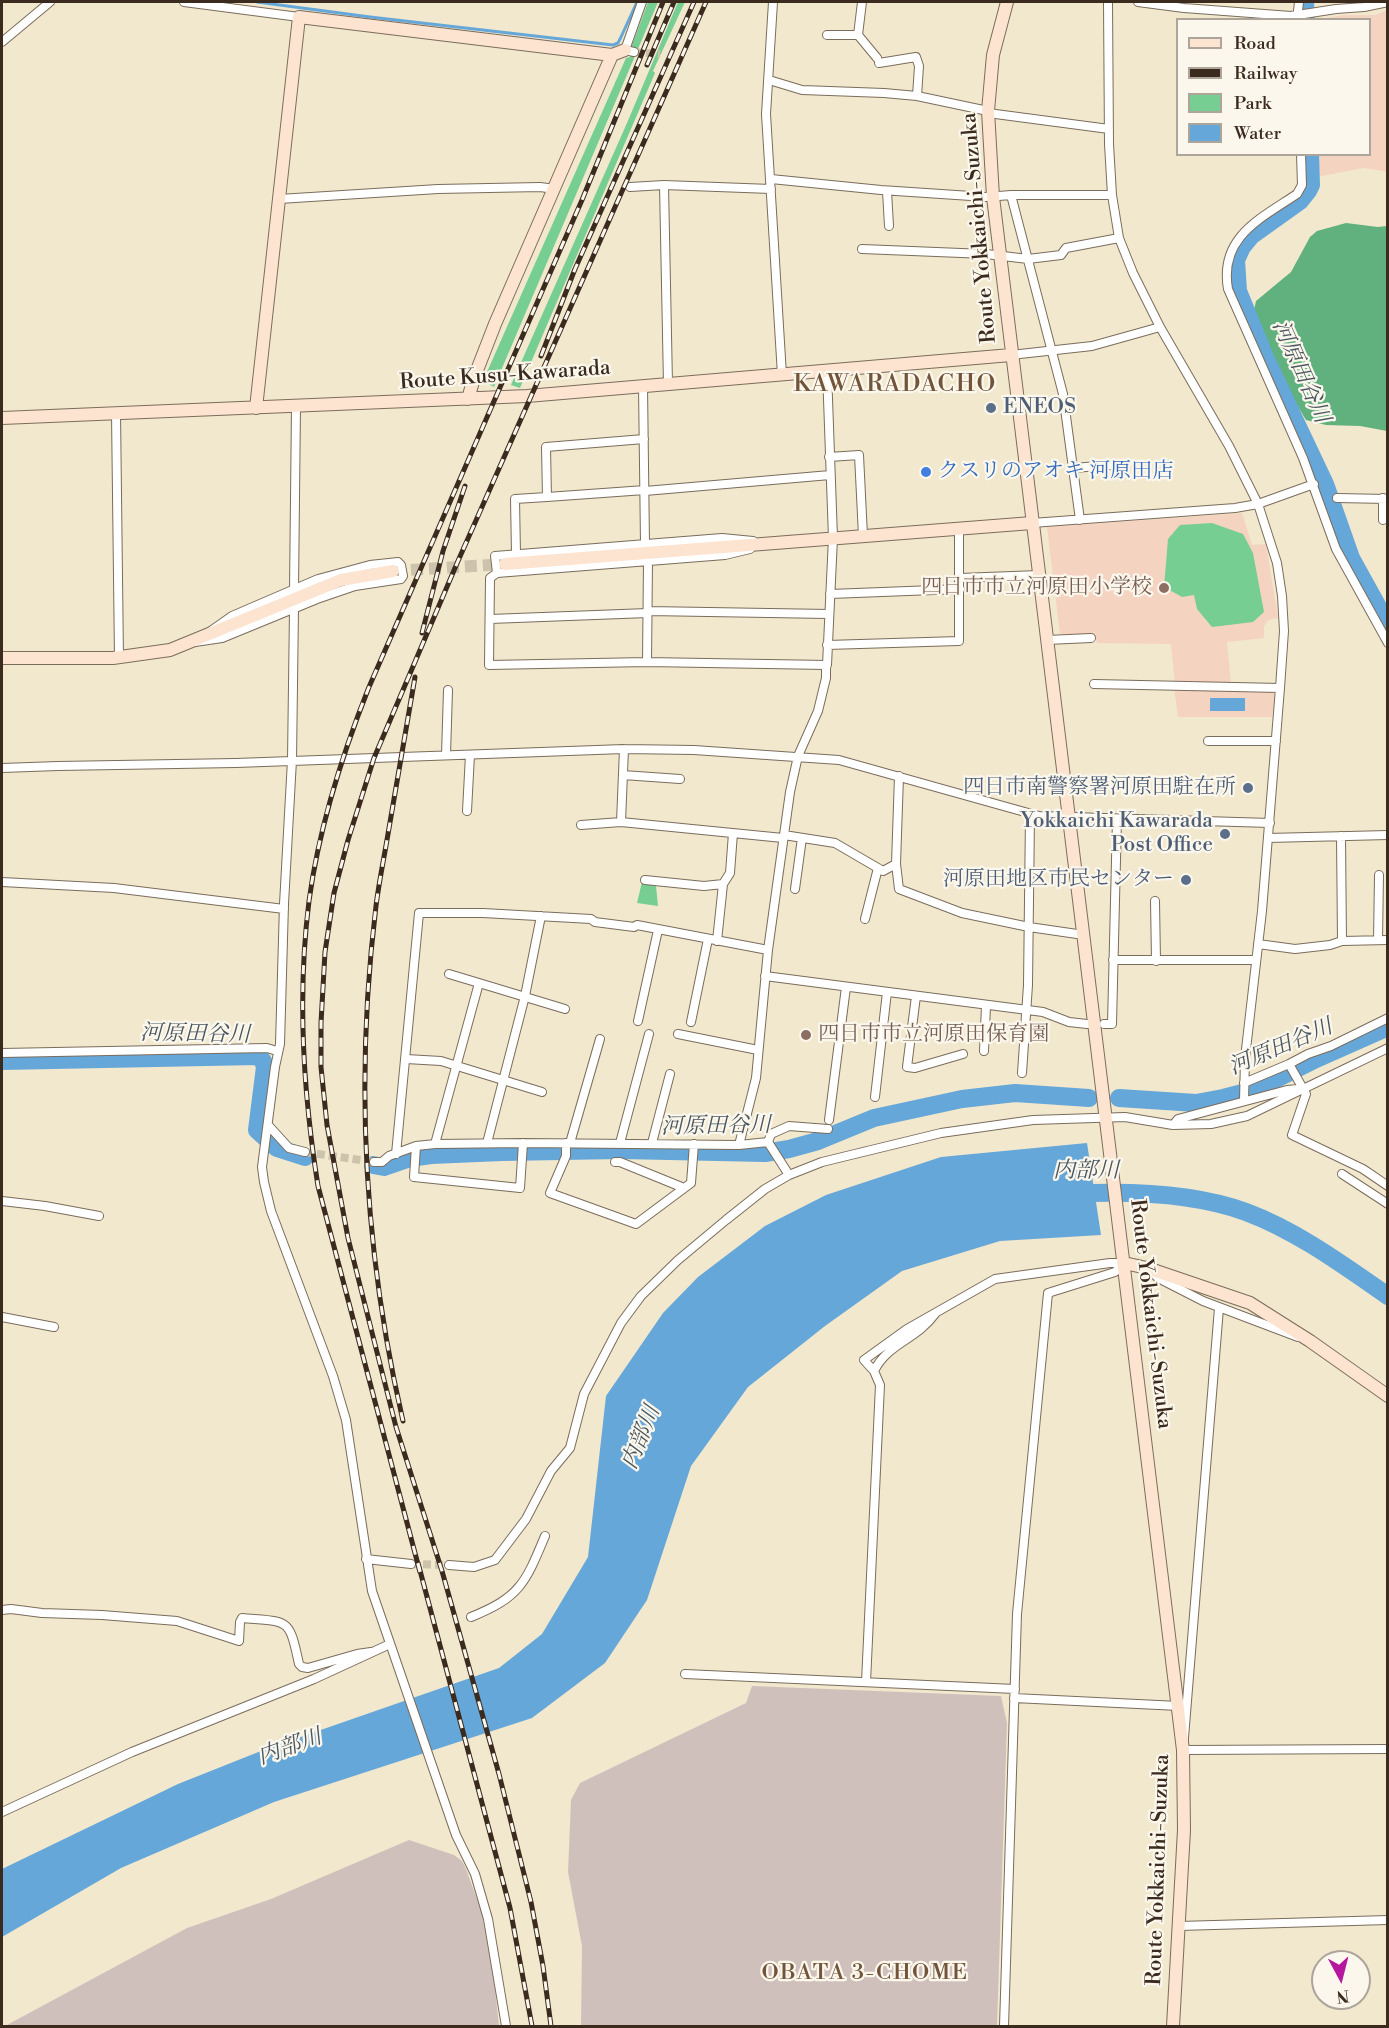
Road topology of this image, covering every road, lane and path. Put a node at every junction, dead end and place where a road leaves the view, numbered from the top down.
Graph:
1 (50, 2) edge
2 (184, 2) edge
3 (642, 2) edge
4 (773, 2) edge
5 (862, 2) edge
6 (1007, 2) edge
7 (1108, 2) edge
8 (1138, 2) edge
9 (1299, 2) edge
10 (1388, 2) edge
11 (299, 16) junction
12 (1301, 16) edge
13 (827, 35) dead end
14 (858, 35) junction
15 (2, 42) edge
16 (629, 51) joint
17 (612, 55) junction
18 (769, 80) junction
19 (917, 96) junction
20 (988, 112) junction
21 (1109, 129) junction
22 (1301, 156) edge
23 (771, 179) junction
24 (664, 185) junction
25 (630, 187) dead end
26 (555, 189) junction
27 (771, 189) junction
28 (887, 191) junction
29 (1011, 195) junction
30 (1112, 195) junction
31 (993, 197) junction
32 (279, 199) junction
33 (889, 226) dead end
34 (1119, 238) junction
35 (862, 249) dead end
36 (1000, 256) junction
37 (1028, 259) junction
38 (1160, 327) junction
39 (1053, 351) junction
40 (1011, 355) junction
41 (827, 371) junction
42 (782, 375) junction
43 (668, 384) junction
44 (643, 386) junction
45 (468, 399) junction
46 (296, 406) junction
47 (256, 408) junction
48 (116, 413) junction
49 (2, 418) edge
50 (644, 439) junction
51 (829, 457) junction
52 (1122, 464) dead end
53 (1074, 468) junction
54 (830, 475) junction
55 (1314, 484) junction
56 (645, 491) junction
57 (547, 497) junction
58 (1337, 498) dead end
59 (1385, 499) edge
60 (1258, 504) junction
61 (1080, 520) junction
62 (1383, 520) dead end
63 (1032, 523) junction
64 (959, 529) junction
65 (863, 536) junction
66 (832, 538) junction
67 (645, 544) junction
68 (771, 544) junction
69 (516, 554) junction
70 (648, 561) junction
71 (501, 568) junction
72 (393, 571) tunnel mouth
73 (1039, 575) junction
74 (960, 578) junction
75 (960, 589) junction
76 (294, 590) junction
77 (830, 594) junction
78 (294, 609) junction
79 (648, 612) junction
80 (829, 614) junction
81 (490, 619) junction
82 (1091, 638) dead end
83 (1047, 640) junction
84 (195, 642) junction
85 (1388, 643) edge
86 (827, 645) junction
87 (119, 657) junction
88 (2, 658) edge
89 (647, 662) junction
90 (826, 665) junction
91 (1094, 684) dead end
92 (1280, 688) junction
93 (448, 690) dead end
94 (1208, 741) dead end
95 (1276, 741) junction
96 (624, 749) junction
97 (470, 754) junction
98 (446, 755) junction
99 (798, 756) junction
100 (292, 760) junction
101 (2, 768) edge
102 (623, 775) junction
103 (898, 776) junction
104 (680, 779) dead end
105 (467, 811) dead end
106 (1030, 815) junction
107 (1069, 817) junction
108 (1117, 819) junction
109 (621, 822) junction
110 (1270, 823) junction
111 (580, 825) dead end
112 (733, 833) junction
113 (1388, 835) edge
114 (784, 836) junction
115 (1341, 836) junction
116 (802, 838) junction
117 (1268, 838) junction
118 (896, 864) junction
119 (878, 868) junction
120 (1378, 875) dead end
121 (645, 880) dead end
122 (2, 882) edge
123 (723, 884) junction
124 (795, 889) dead end
125 (1155, 901) dead end
126 (284, 909) junction
127 (540, 916) junction
128 (865, 919) dead end
129 (1029, 927) junction
130 (658, 930) junction
131 (1084, 935) junction
132 (712, 940) junction
133 (1378, 940) junction
134 (1388, 940) edge
135 (1342, 941) junction
136 (1258, 944) junction
137 (768, 950) junction
138 (1113, 960) junction
139 (1256, 960) junction
140 (1156, 961) junction
141 (449, 974) dead end
142 (765, 976) junction
143 (479, 983) junction
144 (846, 987) junction
145 (887, 992) junction
146 (525, 996) junction
147 (916, 996) junction
148 (986, 1005) junction
149 (565, 1009) dead end
150 (1027, 1011) junction
151 (1388, 1018) edge
152 (638, 1021) dead end
153 (691, 1022) dead end
154 (1087, 1024) dead end
155 (1104, 1024) dead end
156 (649, 1034) dead end
157 (678, 1034) dead end
158 (600, 1039) dead end
159 (1388, 1048) edge
160 (758, 1050) junction
161 (277, 1051) junction
162 (984, 1051) dead end
163 (2, 1053) edge
164 (963, 1054) dead end
165 (406, 1059) junction
166 (457, 1065) junction
167 (1290, 1065) junction
168 (1022, 1073) dead end
169 (670, 1074) dead end
170 (504, 1079) junction
171 (1244, 1085) junction
172 (1301, 1089) junction
173 (542, 1092) dead end
174 (875, 1097) dead end
175 (1244, 1099) junction
176 (1106, 1121) junction
177 (1173, 1125) junction
178 (268, 1129) junction
179 (487, 1143) junction
180 (620, 1143) junction
181 (652, 1143) junction
182 (435, 1144) junction
183 (739, 1145) junction
184 (770, 1145) junction
185 (694, 1146) junction
186 (567, 1147) junction
187 (523, 1148) junction
188 (305, 1152) tunnel mouth
189 (416, 1153) junction
190 (396, 1154) junction
191 (374, 1161) tunnel mouth
192 (615, 1162) dead end
193 (1342, 1174) dead end
194 (789, 1175) junction
195 (1388, 1186) edge
196 (684, 1188) junction
197 (2, 1201) edge
198 (1388, 1204) edge
199 (99, 1216) dead end
200 (1124, 1263) junction
201 (1148, 1268) junction
202 (1219, 1308) junction
203 (935, 1314) junction
204 (2, 1317) edge
205 (54, 1327) dead end
206 (1310, 1341) junction
207 (874, 1371) junction
208 (1388, 1396) edge
209 (545, 1536) dead end
210 (366, 1560) junction
211 (411, 1564) tunnel mouth
212 (449, 1565) tunnel mouth
213 (2, 1610) edge
214 (471, 1617) dead end
215 (390, 1644) junction
216 (371, 1652) junction
217 (685, 1674) dead end
218 (866, 1682) junction
219 (1015, 1693) junction
220 (1179, 1706) junction
221 (1388, 1749) edge
222 (1183, 1750) junction
223 (2, 1812) edge
224 (1388, 1920) edge
225 (1179, 1926) junction
226 (506, 2026) edge
227 (1004, 2026) edge
228 (1173, 2026) edge

1 - 15 street
2 - 11 street
3 - 16 street
4 - 18 street
5 - 14 street
6 - 20 main road, Route Yokkaichi-Suzuka
7 - 21 street
8 - 12 street
9 - 12 street
10 - 12 street
11 - 17 main road
11 - 32 main road
13 - 14 street
14 - 19 street
16 - 17 main road
17 - 26 main road
18 - 19 street
18 - 23 street
19 - 20 street
20 - 21 street
20 - 31 main road, Route Yokkaichi-Suzuka
21 - 30 street
22 - 55 street
23 - 27 street
23 - 28 street
24 - 25 street
24 - 27 street
24 - 43 street
26 - 32 street
26 - 45 main road
27 - 42 street
28 - 31 street
28 - 33 street
29 - 30 street
29 - 31 street
29 - 37 street
30 - 34 street
31 - 36 main road, Route Yokkaichi-Suzuka
32 - 47 main road
34 - 37 street
34 - 38 street
35 - 36 street
36 - 37 street
36 - 40 main road, Route Yokkaichi-Suzuka
37 - 39 street
38 - 39 street
38 - 60 street
39 - 40 street
39 - 53 street
40 - 41 main road, Route Kusu-Kawarada
40 - 63 main road, Route Yokkaichi-Suzuka
41 - 42 main road, Route Kusu-Kawarada
41 - 51 street
42 - 43 main road, Route Kusu-Kawarada
43 - 44 main road, Route Kusu-Kawarada
44 - 45 main road, Route Kusu-Kawarada
44 - 50 street
45 - 46 main road, Route Kusu-Kawarada
46 - 47 main road, Route Kusu-Kawarada
46 - 76 street
47 - 48 main road, Route Kusu-Kawarada
48 - 49 main road, Route Kusu-Kawarada
48 - 87 street
50 - 56 street
50 - 57 street
51 - 54 street
51 - 65 street
52 - 53 street
53 - 61 street
54 - 56 street
54 - 66 street
55 - 60 street
55 - 85 street
56 - 57 street
56 - 67 street
57 - 69 street
58 - 59 street
59 - 62 street
60 - 61 street
60 - 92 street
61 - 63 street
63 - 64 main road
63 - 73 main road, Route Yokkaichi-Suzuka
64 - 65 main road
64 - 74 street
65 - 66 main road
66 - 68 main road
66 - 77 street
67 - 68 street
67 - 69 street
68 - 70 street
68 - 71 main road
69 - 71 street
70 - 71 street
70 - 79 street
71 - 81 street
72 - 84 main road
73 - 74 street
73 - 83 main road, Route Yokkaichi-Suzuka
74 - 75 street
75 - 77 street
75 - 86 street
76 - 78 street
76 - 84 street
77 - 80 street
78 - 84 street
78 - 100 street
79 - 80 street
79 - 81 street
79 - 89 street
80 - 86 street
81 - 89 street
82 - 83 street
83 - 107 main road, Route Yokkaichi-Suzuka
84 - 87 main road
86 - 90 street
87 - 88 main road
89 - 90 street
90 - 99 street
91 - 92 street
92 - 95 street
93 - 98 street
94 - 95 street
95 - 110 street
96 - 97 street
96 - 99 street
96 - 102 street
97 - 98 street
97 - 105 street
98 - 100 street
99 - 103 street
99 - 114 street
100 - 101 street
100 - 126 street
102 - 104 street
102 - 109 street
103 - 106 street
103 - 118 street
106 - 107 street
106 - 129 street
107 - 108 street
107 - 131 main road, Route Yokkaichi-Suzuka
108 - 110 street
108 - 138 street
109 - 111 street
109 - 112 street
110 - 117 street
112 - 114 street
112 - 123 street
113 - 115 street
114 - 116 street
114 - 137 street
115 - 117 street
115 - 135 street
116 - 119 street
116 - 124 street
117 - 136 street
118 - 119 street
118 - 129 street
119 - 128 street
120 - 133 street
121 - 123 street
122 - 126 street
123 - 132 street
125 - 140 street
126 - 161 street
127 - 130 street
127 - 146 street
127 - 165 street
129 - 131 street
129 - 150 street
130 - 132 street
130 - 152 street
131 - 176 main road, Route Yokkaichi-Suzuka
132 - 137 street
132 - 153 street
133 - 134 street
133 - 135 street
135 - 136 street
136 - 139 street
137 - 142 street
138 - 140 street
138 - 155 street
139 - 140 street
139 - 171 street
141 - 143 street
142 - 144 street
142 - 160 street
143 - 146 street
143 - 166 street
144 - 145 street
144 - 184 street
145 - 147 street
145 - 174 street
146 - 149 street
146 - 170 street
147 - 148 street
147 - 164 street
148 - 150 street
148 - 162 street
150 - 154 street
150 - 168 street
151 - 167 street
156 - 180 street
157 - 160 street
158 - 186 street
159 - 172 street
160 - 183 street
161 - 163 street
161 - 178 street
165 - 166 street
165 - 190 street
166 - 170 street
166 - 182 street
167 - 171 street
167 - 172 street
169 - 181 street
170 - 173 street
170 - 179 street
171 - 175 street
172 - 175 street
172 - 177 street
172 - 195 street
175 - 177 street
176 - 177 street
176 - 194 street
176 - 200 main road, Route Yokkaichi-Suzuka
178 - 188 street
178 - 210 street
179 - 182 street
179 - 187 street
180 - 181 street
180 - 186 street
181 - 185 street
182 - 189 street
183 - 184 street
183 - 185 street
184 - 194 street
185 - 196 street
186 - 187 street
186 - 196 street
187 - 189 street
189 - 190 street
190 - 191 street
192 - 196 street
193 - 198 street
194 - 212 street
197 - 199 street
200 - 201 main road
200 - 203 street
200 - 219 street
200 - 220 main road, Route Yokkaichi-Suzuka
201 - 202 street
201 - 206 main road
202 - 206 street
202 - 222 street
203 - 207 street
203 - 207 street
204 - 205 street
206 - 208 main road
207 - 218 street
209 - 214 street
210 - 211 street
210 - 215 street
213 - 216 street
215 - 216 street
215 - 226 street
216 - 223 street
217 - 218 street
218 - 219 street
219 - 220 street
219 - 227 street
220 - 222 main road, Route Yokkaichi-Suzuka
221 - 222 street
222 - 225 main road, Route Yokkaichi-Suzuka
224 - 225 street
225 - 228 main road, Route Yokkaichi-Suzuka

